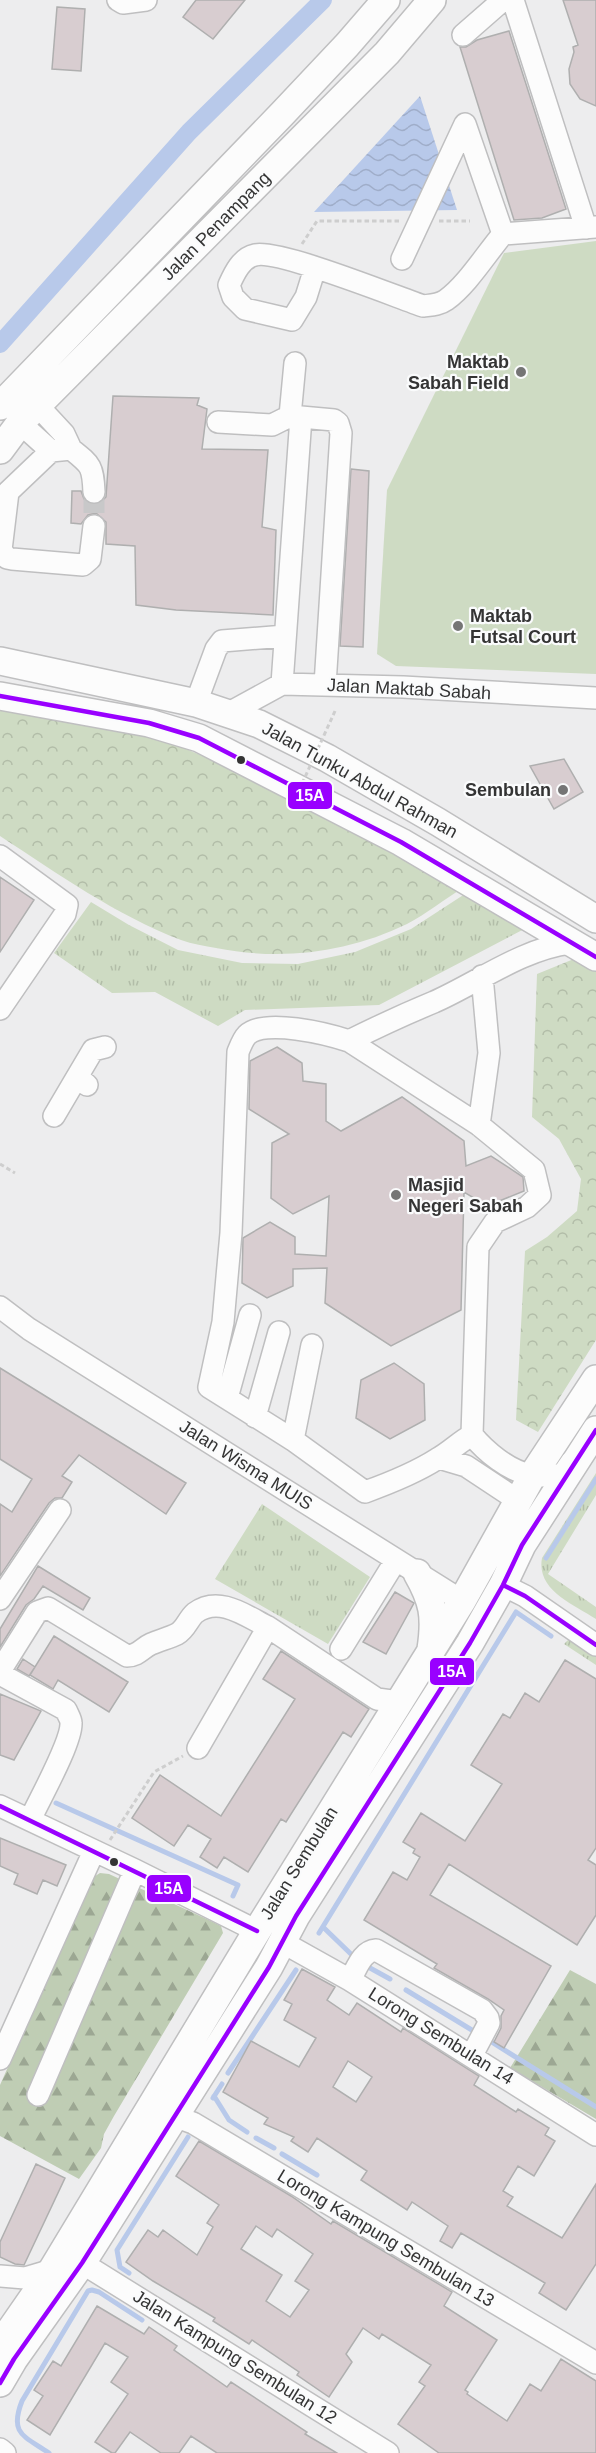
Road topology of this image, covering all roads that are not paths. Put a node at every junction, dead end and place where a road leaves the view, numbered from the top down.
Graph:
1 (117, 0) edge
2 (146, 0) edge
3 (386, 0) edge
4 (432, 0) edge
5 (503, 0) edge
6 (513, 0) edge
7 (463, 35) dead end
8 (591, 228) edge
9 (503, 234) junction
10 (402, 258) dead end
11 (315, 268) dead end
12 (295, 363) dead end
13 (19, 412) edge
14 (295, 416) junction
15 (218, 422) dead end
16 (0, 450) edge
17 (61, 450) junction
18 (94, 492) tunnel mouth
19 (94, 526) tunnel mouth
20 (285, 636) junction
21 (0, 662) edge
22 (282, 684) junction
23 (335, 686) junction
24 (0, 694) edge
25 (596, 698) edge
26 (196, 703) junction
27 (229, 713) junction
28 (0, 856) edge
29 (596, 919) edge
30 (570, 943) junction
31 (596, 957) edge
32 (482, 976) junction
33 (0, 1009) edge
34 (349, 1041) junction
35 (105, 1047) dead end
36 (54, 1116) dead end
37 (479, 1125) junction
38 (0, 1296) edge
39 (0, 1307) edge
40 (250, 1315) dead end
41 (0, 1318) edge
42 (29, 1329) junction
43 (279, 1332) dead end
44 (312, 1345) dead end
45 (596, 1379) edge
46 (227, 1398) junction
47 (255, 1417) junction
48 (472, 1435) junction
49 (293, 1440) junction
50 (589, 1442) edge
51 (439, 1458) junction
52 (532, 1476) junction
53 (519, 1501) junction
54 (60, 1510) dead end
55 (522, 1545) junction
56 (406, 1566) junction
57 (503, 1586) junction
58 (0, 1599) edge
59 (462, 1601) junction
60 (268, 1627) junction
61 (470, 1643) junction
62 (596, 1645) edge
63 (341, 1649) dead end
64 (430, 1653) junction
65 (0, 1672) edge
66 (440, 1688) junction
67 (399, 1702) junction
68 (198, 1748) road end
69 (0, 1806) edge
70 (334, 1807) junction
71 (30, 1820) junction
72 (344, 1843) junction
73 (94, 1851) junction
74 (135, 1870) junction
75 (296, 1916) junction
76 (257, 1931) junction
77 (282, 1942) junction
78 (268, 1967) junction
79 (350, 1980) junction
80 (472, 2055) junction
81 (0, 2059) edge
82 (38, 2095) dead end
83 (174, 2116) junction
84 (596, 2135) edge
85 (82, 2263) junction
86 (52, 2270) junction
87 (2, 2277) edge
88 (18, 2319) junction
89 (0, 2345) edge
90 (596, 2363) edge
91 (0, 2383) edge
92 (0, 2449) edge
93 (5, 2453) edge
94 (388, 2453) edge

1 - 2 street
3 - 13 main road, Jalan Penampang
4 - 13 main road, Jalan Penampang
5 - 7 street
6 - 8 street
8 - 9 street
9 - 10 street
9 - 11 street
12 - 14 street
13 - 16 main road, Jalan Penampang
13 - 17 street
14 - 15 street
14 - 20 street
14 - 23 street
17 - 18 street
17 - 19 street
20 - 22 street
20 - 26 street
21 - 26 main road, Jalan Tunku Abdul Rahman
22 - 23 street, Jalan Maktab Sabah
22 - 27 street
23 - 25 street, Jalan Maktab Sabah
24 - 30 main road, Jalan Tunku Abdul Rahman
26 - 27 main road, Jalan Tunku Abdul Rahman
27 - 29 main road, Jalan Tunku Abdul Rahman
28 - 33 street
30 - 31 main road, Jalan Tunku Abdul Rahman
30 - 32 street
32 - 34 street
32 - 37 street
34 - 37 street
34 - 46 street
35 - 36 street
37 - 48 street
38 - 42 street
39 - 42 street
40 - 46 street
41 - 42 street
42 - 56 street, Jalan Wisma MUIS
43 - 47 street
44 - 49 street
45 - 52 main road, Jalan Sembulan
46 - 47 street
47 - 49 street
48 - 51 street
48 - 52 street
49 - 51 street
50 - 52 street
50 - 55 main road, Jalan Sembulan
51 - 53 street
52 - 53 main road, Jalan Sembulan
53 - 59 main road, Jalan Sembulan
54 - 58 street
55 - 57 main road, Jalan Sembulan
55 - 59 main road
56 - 59 street, Jalan Wisma MUIS
56 - 63 street
56 - 64 main road
57 - 61 main road, Jalan Sembulan
57 - 62 street
59 - 61 main road
59 - 64 main road, Jalan Sembulan
60 - 65 street
60 - 67 street
60 - 68 street
61 - 66 main road, Jalan Sembulan
64 - 67 main road, Jalan Sembulan
65 - 71 street
66 - 67 main road
66 - 72 main road, Jalan Sembulan
67 - 70 main road, Jalan Sembulan
69 - 71 street
70 - 72 street
70 - 76 main road, Jalan Sembulan
71 - 73 street
72 - 75 main road, Jalan Sembulan
73 - 74 street
73 - 81 street
74 - 76 street
74 - 82 street
75 - 76 main road
75 - 77 main road, Jalan Sembulan
76 - 78 main road
76 - 86 main road, Jalan Sembulan
77 - 78 main road, Jalan Sembulan
77 - 79 street, Lorong Sembulan 14
78 - 83 main road, Jalan Sembulan
79 - 80 street, Lorong Sembulan 14
79 - 80 street
80 - 84 street, Lorong Sembulan 14
83 - 85 main road, Jalan Sembulan
83 - 90 street, Lorong Kampung Sembulan 13
85 - 91 main road, Jalan Sembulan
85 - 94 street, Jalan Kampung Sembulan 12
86 - 87 street
86 - 88 main road, Jalan Sembulan
87 - 88 street
88 - 89 main road, Jalan Sembulan
92 - 93 street

